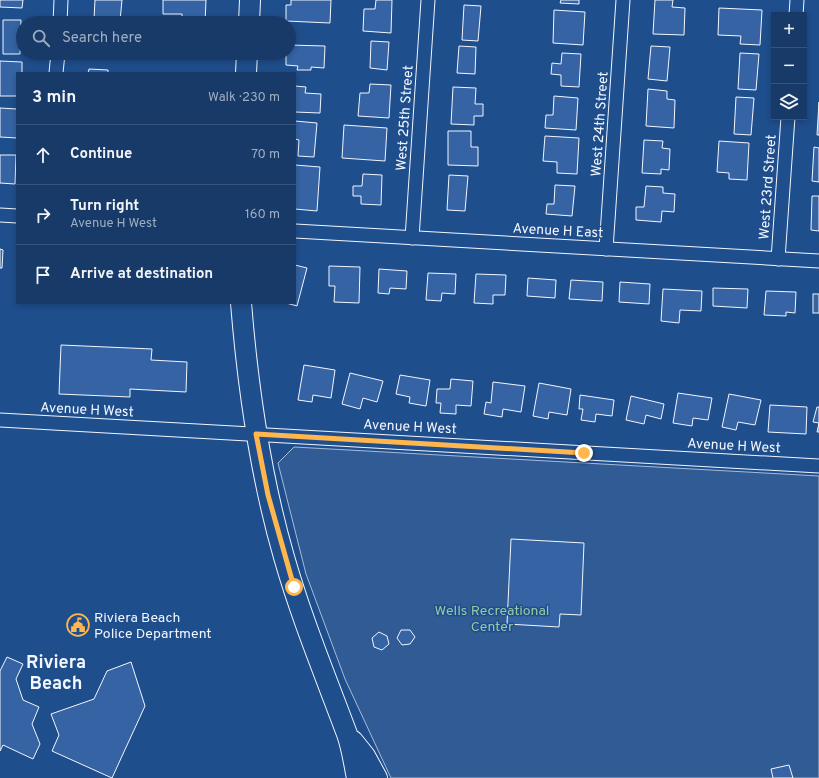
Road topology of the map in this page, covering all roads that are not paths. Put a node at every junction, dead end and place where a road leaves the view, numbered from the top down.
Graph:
1 (61, 0) edge
2 (250, 0) edge
3 (428, 0) edge
4 (624, 0) edge
5 (798, 0) edge
6 (796, 12) edge
7 (60, 16) edge
8 (249, 16) edge
9 (57, 60) edge
10 (247, 60) edge
11 (56, 72) edge
12 (246, 72) edge
13 (788, 120) edge
14 (0, 215) edge
15 (16, 216) edge
16 (296, 231) edge
17 (412, 238) junction
18 (606, 249) junction
19 (778, 259) junction
20 (819, 262) edge
21 (241, 304) edge
22 (0, 420) edge
23 (256, 434) junction
24 (819, 466) edge
25 (348, 735) junction
26 (357, 778) edge
27 (377, 778) edge

1 - 7 street
2 - 8 main road
3 - 17 street, West 25th Street
4 - 18 street, West 24th Street
5 - 6 street
9 - 11 street
10 - 12 main road
13 - 19 street, West 23rd Street
14 - 15 street
16 - 17 street, Avenue H East
17 - 18 street, Avenue H East
18 - 19 street, Avenue H East
19 - 20 street, Avenue H East
21 - 23 main road
22 - 23 street, Avenue H West
23 - 24 street, Avenue H West
23 - 25 main road
25 - 26 main road
25 - 27 main road

